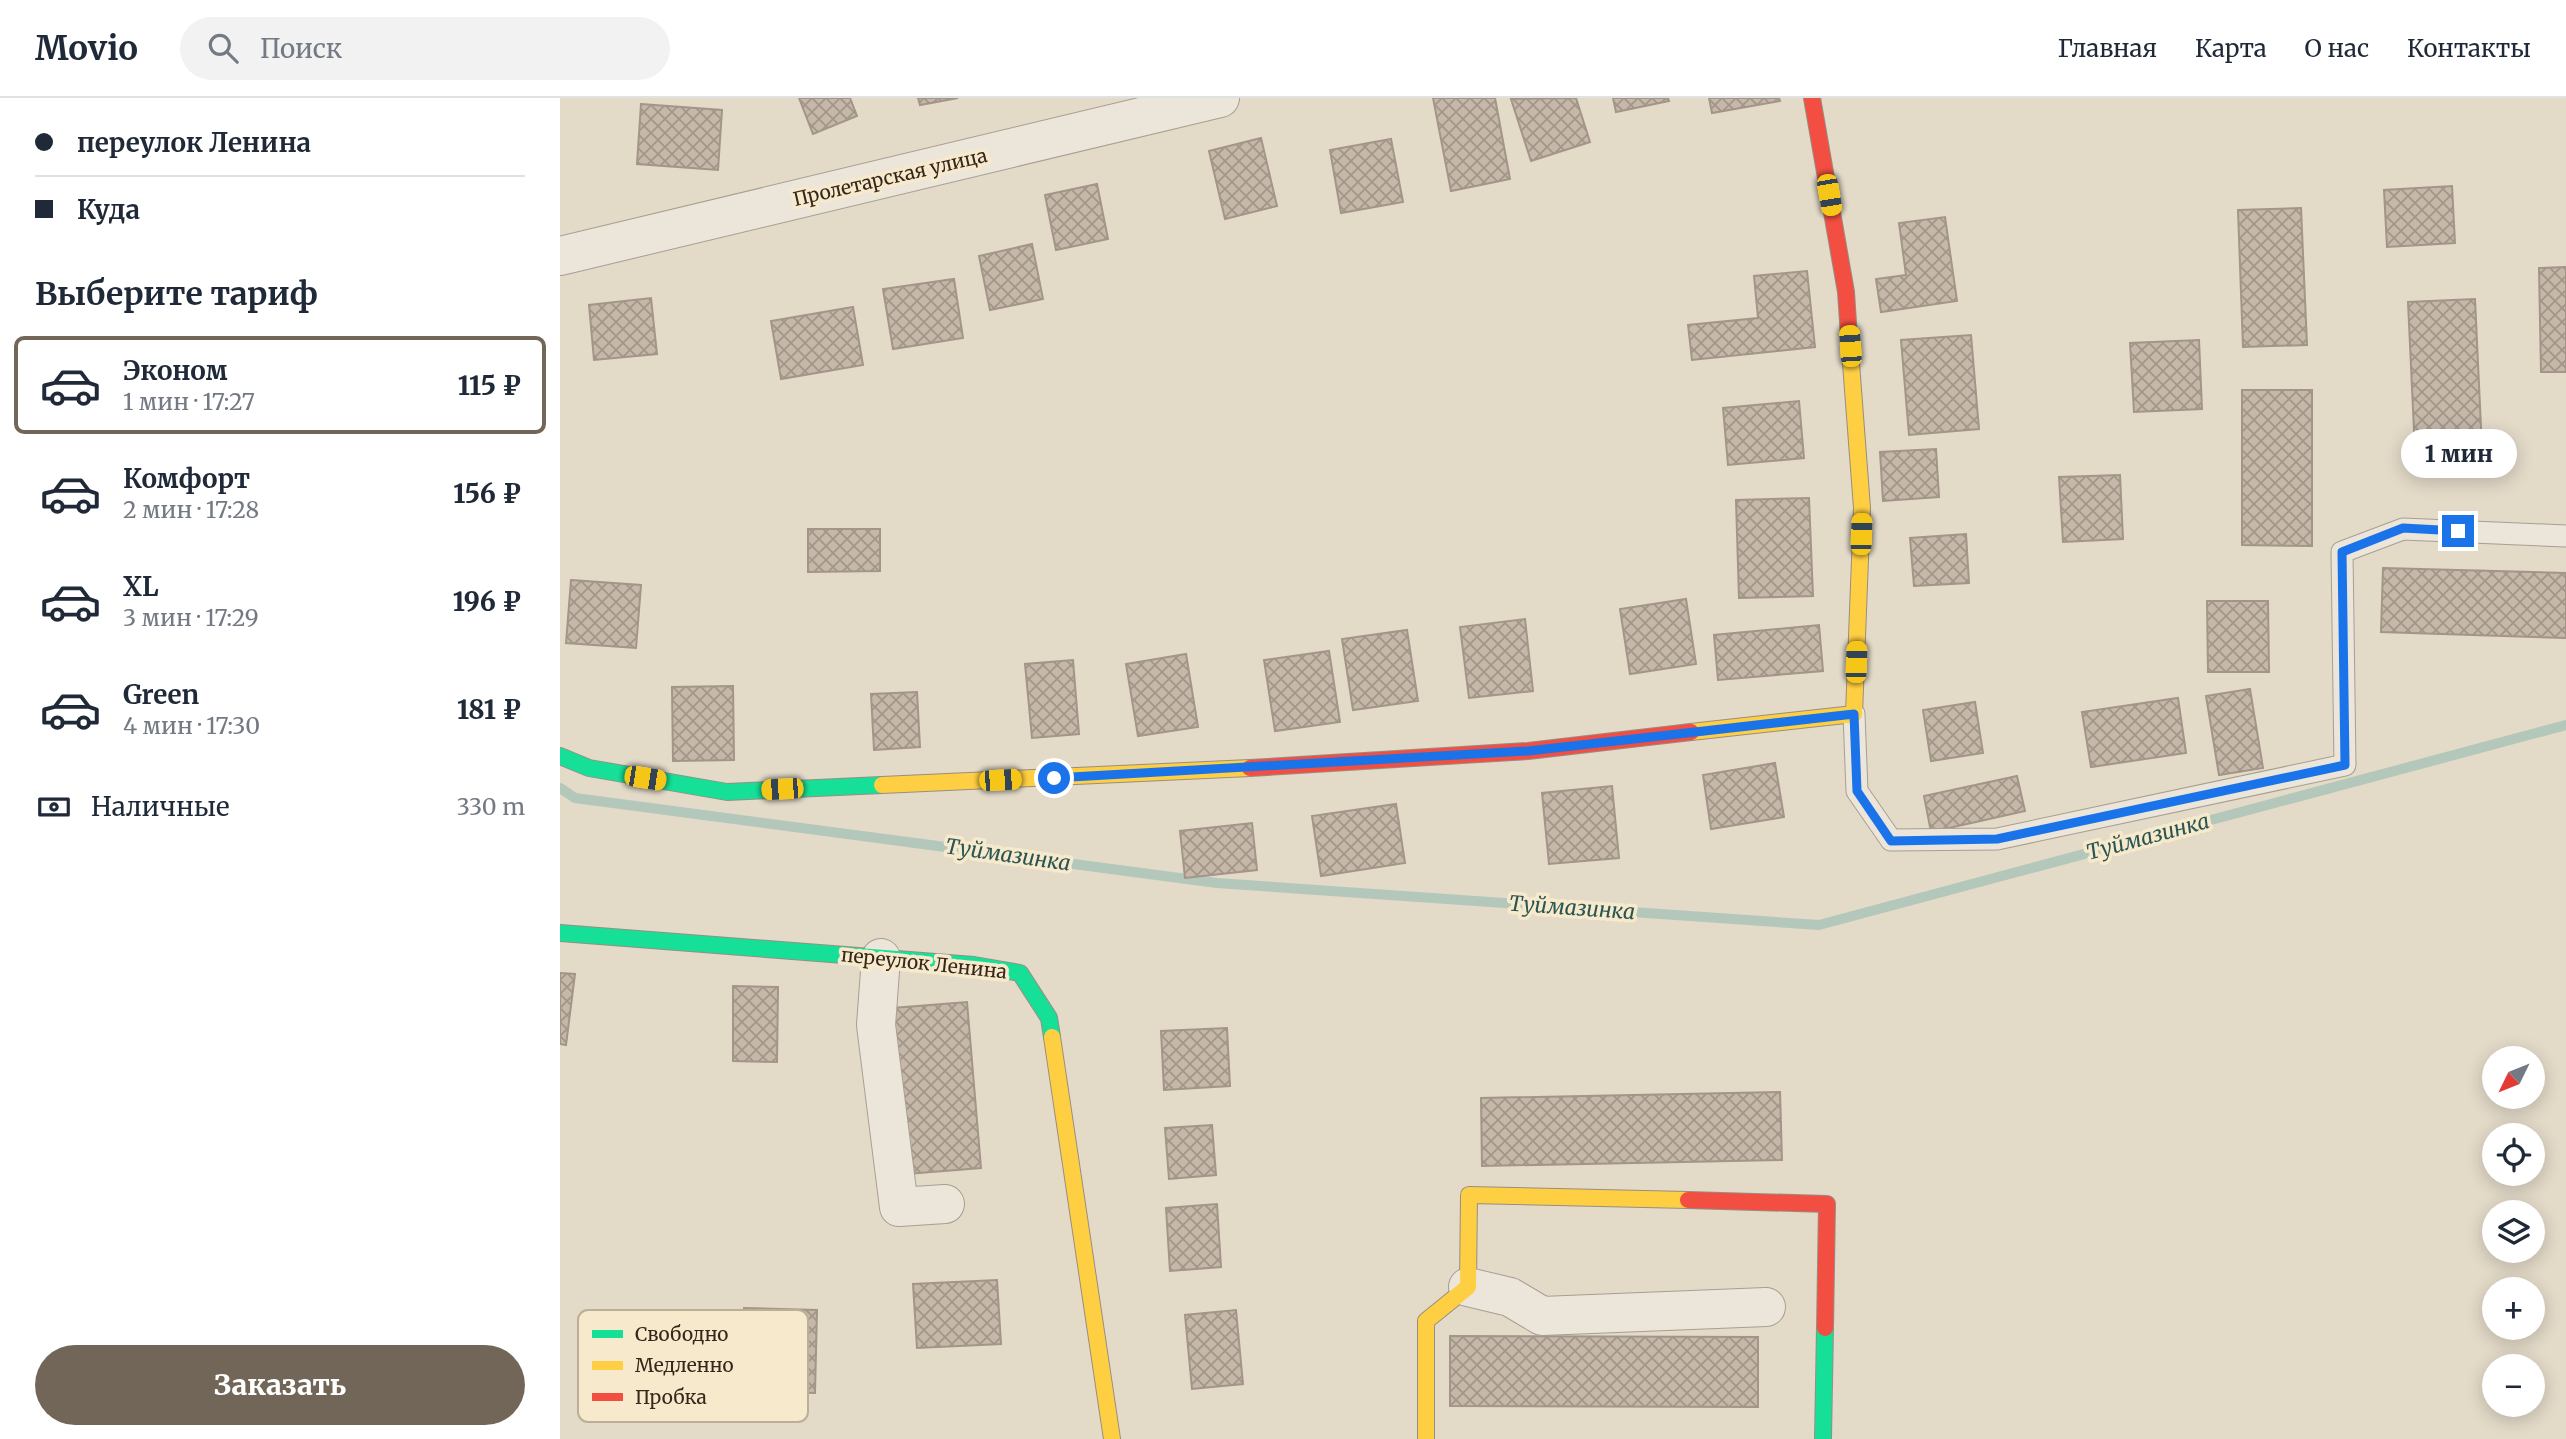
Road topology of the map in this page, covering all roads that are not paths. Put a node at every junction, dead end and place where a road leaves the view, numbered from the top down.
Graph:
1 (1220, 98) edge
2 (1812, 98) edge
3 (560, 256) edge
4 (2566, 536) edge
5 (1854, 714) junction
6 (560, 756) edge
7 (560, 933) edge
8 (881, 958) junction
9 (945, 1204) dead end
10 (1468, 1287) junction
11 (1766, 1307) dead end
12 (1112, 1439) edge
13 (1426, 1439) edge
14 (1823, 1439) edge

1 - 3 street, Пролетарская улица
2 - 5 street
4 - 5 lane
5 - 6 street
7 - 8 street, переулок Ленина
8 - 9 street
8 - 12 street, переулок Ленина
10 - 11 street
10 - 13 street
10 - 14 street

